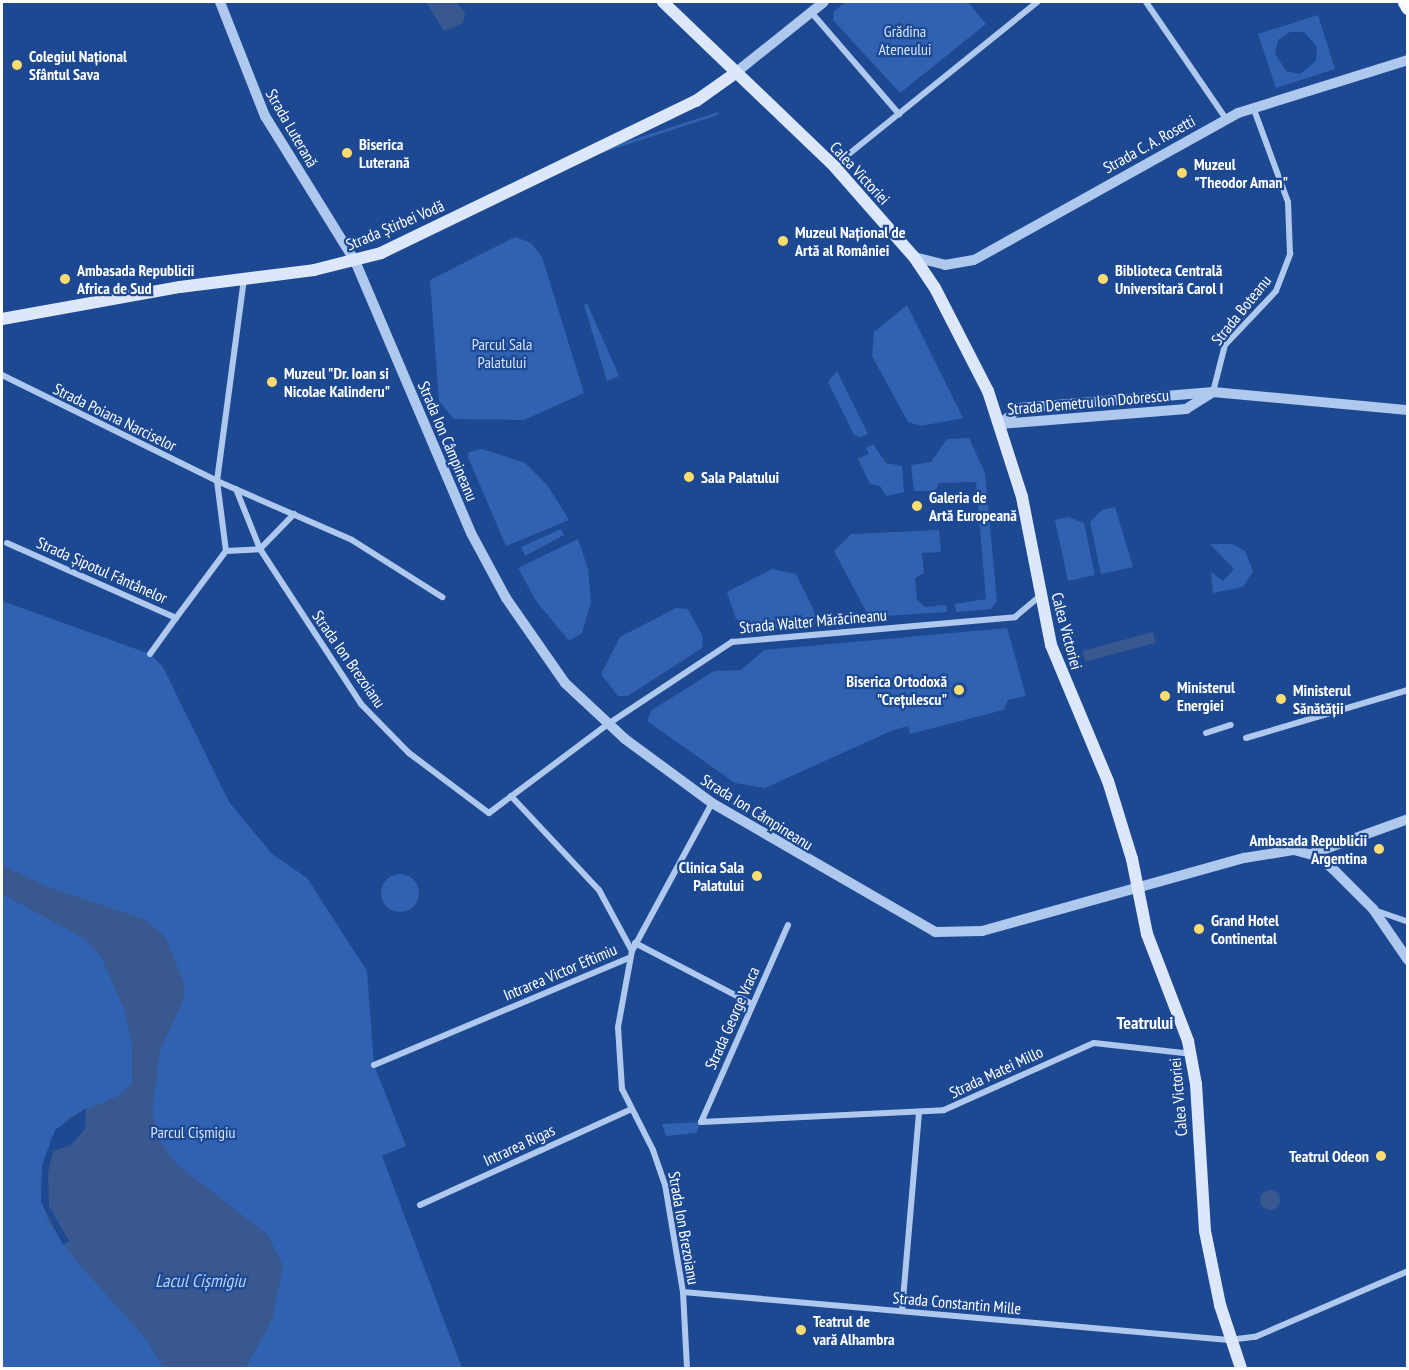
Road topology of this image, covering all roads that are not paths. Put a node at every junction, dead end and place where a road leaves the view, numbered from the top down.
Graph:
1 (220, 2) edge
2 (663, 2) edge
3 (824, 2) edge
4 (1037, 2) edge
5 (1146, 2) edge
6 (1405, 2) edge
7 (1407, 7) edge
8 (811, 12) junction
9 (1407, 60) edge
10 (735, 74) junction
11 (1252, 107) junction
12 (899, 114) junction
13 (1226, 119) junction
14 (834, 166) junction
15 (914, 257) junction
16 (355, 261) junction
17 (244, 278) junction
18 (2, 319) edge
19 (2, 375) edge
20 (1213, 392) junction
21 (1407, 410) edge
22 (1000, 424) junction
23 (217, 481) junction
24 (236, 489) junction
25 (294, 514) junction
26 (7, 543) dead end
27 (260, 549) junction
28 (226, 551) junction
29 (1040, 596) junction
30 (442, 597) dead end
31 (176, 618) junction
32 (150, 654) dead end
33 (1407, 690) edge
34 (608, 724) junction
35 (1232, 725) dead end
36 (1206, 733) dead end
37 (1246, 738) dead end
38 (512, 796) junction
39 (712, 803) junction
40 (489, 813) joint
41 (1407, 819) edge
42 (1311, 854) junction
43 (1138, 887) junction
44 (1373, 909) junction
45 (1407, 922) edge
46 (788, 925) dead end
47 (635, 943) junction
48 (630, 954) junction
49 (1407, 960) edge
50 (752, 1004) junction
51 (1192, 1054) junction
52 (374, 1065) dead end
53 (629, 1110) junction
54 (919, 1112) junction
55 (701, 1122) joint
56 (420, 1205) dead end
57 (1407, 1271) edge
58 (682, 1292) junction
59 (902, 1311) junction
60 (1229, 1340) junction
61 (687, 1368) edge
62 (1241, 1368) edge

1 - 16 street, Strada Luterană
2 - 10 main road, Calea Victoriei
3 - 8 street
4 - 12 street
5 - 13 street
6 - 7 main road
8 - 10 street
8 - 12 street
9 - 11 street, Strada C. A. Rosetti
10 - 14 main road, Calea Victoriei
10 - 16 main road, Strada Știrbei Vodă
11 - 13 street, Strada C. A. Rosetti
11 - 20 street, Strada Boteanu
12 - 14 street
13 - 15 street, Strada C. A. Rosetti
14 - 15 main road, Calea Victoriei
15 - 22 main road, Calea Victoriei
16 - 17 main road, Strada Știrbei Vodă
16 - 34 street, Strada Ion Câmpineanu
17 - 18 main road, Strada Știrbei Vodă
17 - 23 street
19 - 23 street, Strada Poiana Narciselor
20 - 21 street, Strada Demetru Ion Dobrescu
20 - 22 street, Strada Demetru Ion Dobrescu
20 - 22 street, Strada Demetru Ion Dobrescu
22 - 29 main road, Calea Victoriei
23 - 24 street, Strada Poiana Narciselor
23 - 28 street
24 - 25 street, Strada Poiana Narciselor
24 - 27 street, Strada Ion Brezoianu
25 - 27 street
25 - 30 street
26 - 31 street, Strada Șipotul Fântânelor
27 - 28 street
27 - 40 street, Strada Ion Brezoianu
28 - 31 street, Strada Șipotul Fântânelor
29 - 34 street, Strada Walter Mărăcineanu
29 - 43 main road, Calea Victoriei
31 - 32 street
33 - 37 street
34 - 38 street, Strada Walter Mărăcineanu
34 - 39 street, Strada Ion Câmpineanu
35 - 36 street
38 - 40 street, Strada Walter Mărăcineanu
38 - 48 street
39 - 43 street, Strada Ion Câmpineanu
39 - 47 street, Intrarea Victor Eftimiu
41 - 42 street, Strada Ion Câmpineanu
42 - 43 street, Strada Ion Câmpineanu
42 - 44 street
43 - 51 main road, Calea Victoriei
44 - 45 street
44 - 49 street
46 - 50 street, Strada George Vraca
47 - 48 street, Intrarea Victor Eftimiu
47 - 50 street
48 - 52 street, Intrarea Victor Eftimiu
48 - 53 street, Strada Ion Brezoianu
50 - 55 street, Strada George Vraca
51 - 54 street, Strada Matei Millo
51 - 60 main road, Calea Victoriei
53 - 56 street, Intrarea Rigas
53 - 58 street, Strada Ion Brezoianu
54 - 55 street, Strada Matei Millo
54 - 59 street
57 - 60 street, Strada Constantin Mille
58 - 59 street, Strada Constantin Mille
58 - 61 street, Strada Ion Brezoianu
59 - 60 street, Strada Constantin Mille
60 - 62 main road, Calea Victoriei

